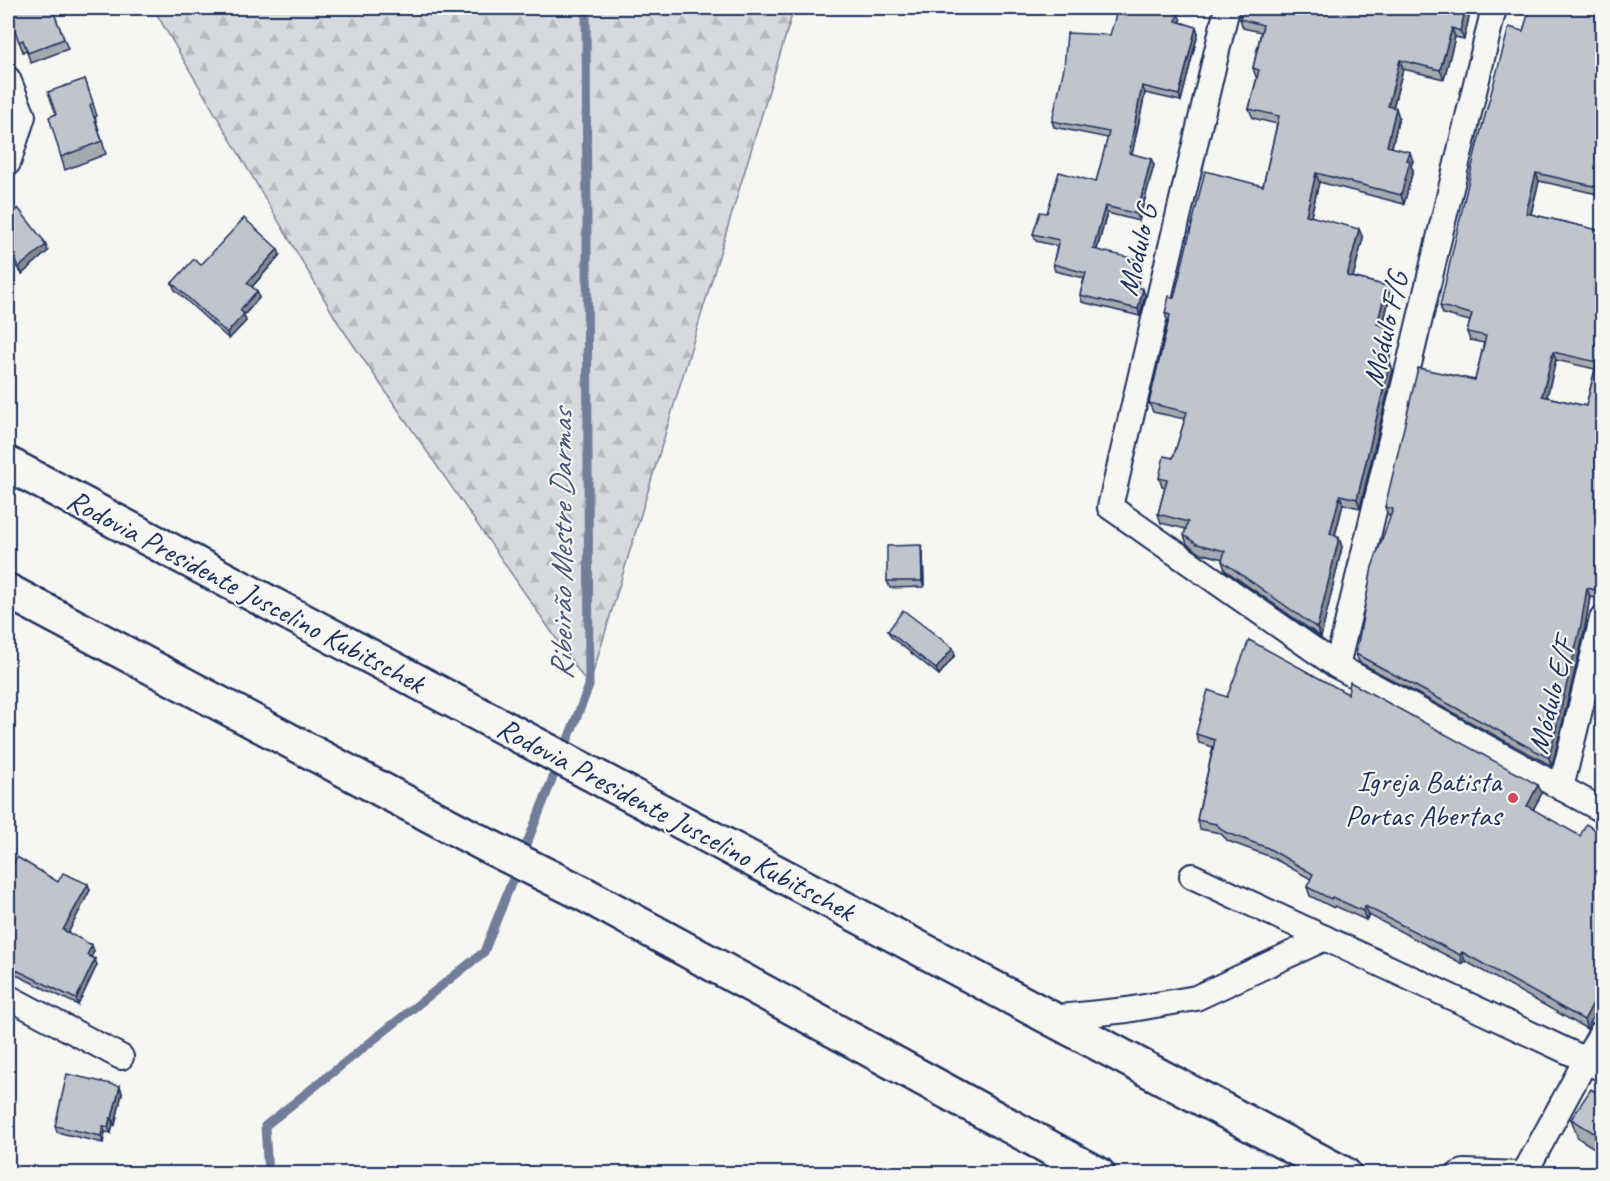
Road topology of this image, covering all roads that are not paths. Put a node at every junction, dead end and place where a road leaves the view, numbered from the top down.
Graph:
1 (1227, 8) edge
2 (1494, 8) edge
3 (8, 79) edge
4 (8, 163) edge
5 (8, 464) edge
6 (8, 591) edge
7 (1602, 620) edge
8 (1337, 666) junction
9 (1561, 788) junction
10 (1602, 810) edge
11 (1192, 876) dead end
12 (1325, 938) junction
13 (8, 998) edge
14 (1051, 1018) junction
15 (1602, 1032) edge
16 (121, 1057) dead end
17 (1594, 1064) edge
18 (1098, 1173) edge
19 (1344, 1173) edge
20 (1459, 1173) edge
21 (1522, 1173) edge

1 - 8 street, Módulo G
2 - 8 street, Módulo F/G
3 - 4 street
5 - 14 highway, Rodovia Presidente Juscelino Kubitschek
6 - 18 highway
7 - 9 street, Módulo E/F
8 - 9 street
9 - 10 street
11 - 12 street
12 - 14 street
12 - 17 street
13 - 16 street
14 - 19 highway, Rodovia Presidente Juscelino Kubitschek
15 - 17 street
17 - 21 street
20 - 21 street

